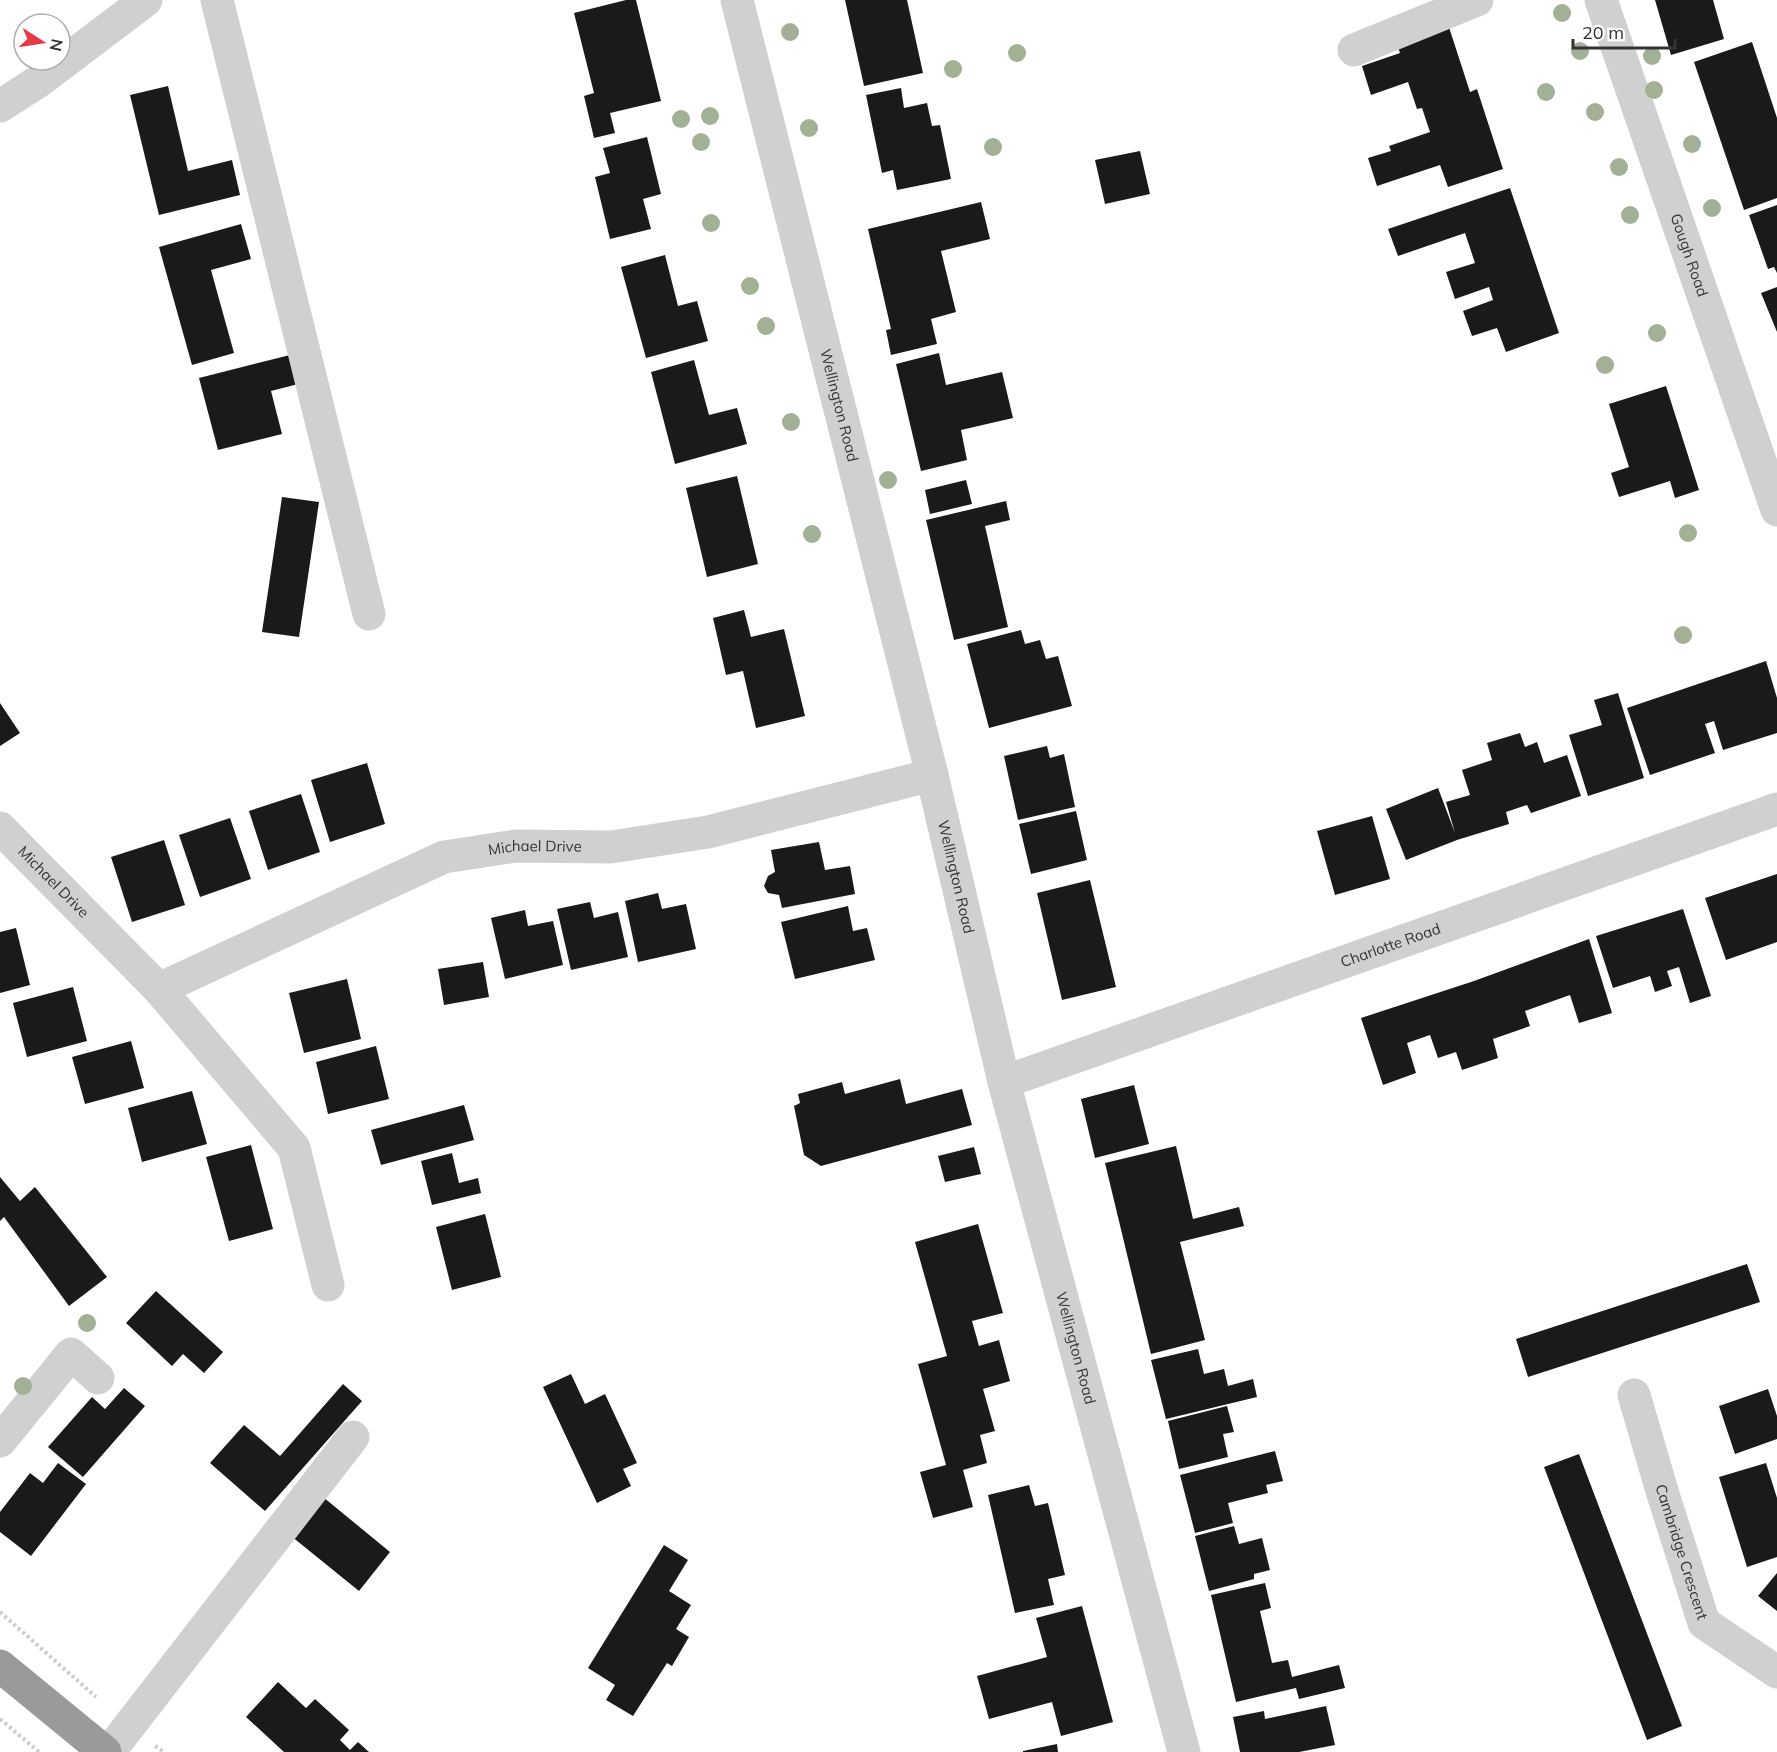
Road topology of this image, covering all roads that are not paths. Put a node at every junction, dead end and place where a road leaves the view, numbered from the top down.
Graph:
1 (146, 0) edge
2 (217, 0) edge
3 (737, 0) edge
4 (1477, 0) edge
5 (1601, 0) edge
6 (1353, 50) dead end
7 (0, 106) edge
8 (1777, 510) edge
9 (369, 614) dead end
10 (932, 775) junction
11 (1777, 809) edge
12 (0, 828) edge
13 (159, 989) junction
14 (1004, 1082) junction
15 (328, 1285) dead end
16 (98, 1378) dead end
17 (1634, 1395) dead end
18 (352, 1437) dead end
19 (0, 1441) edge
20 (0, 1666) edge
21 (1777, 1672) edge
22 (98, 1750) edge
23 (1184, 1752) edge

1 - 7 street
2 - 9 street
3 - 10 street, Wellington Road
4 - 6 street
5 - 8 street, Gough Road
10 - 13 street, Michael Drive
10 - 14 street, Wellington Road
11 - 14 street, Charlotte Road
12 - 13 street, Michael Drive
13 - 15 street, Michael Drive
14 - 23 street, Wellington Road
16 - 19 street
17 - 21 street, Cambridge Crescent
18 - 22 street
20 - 22 highway

